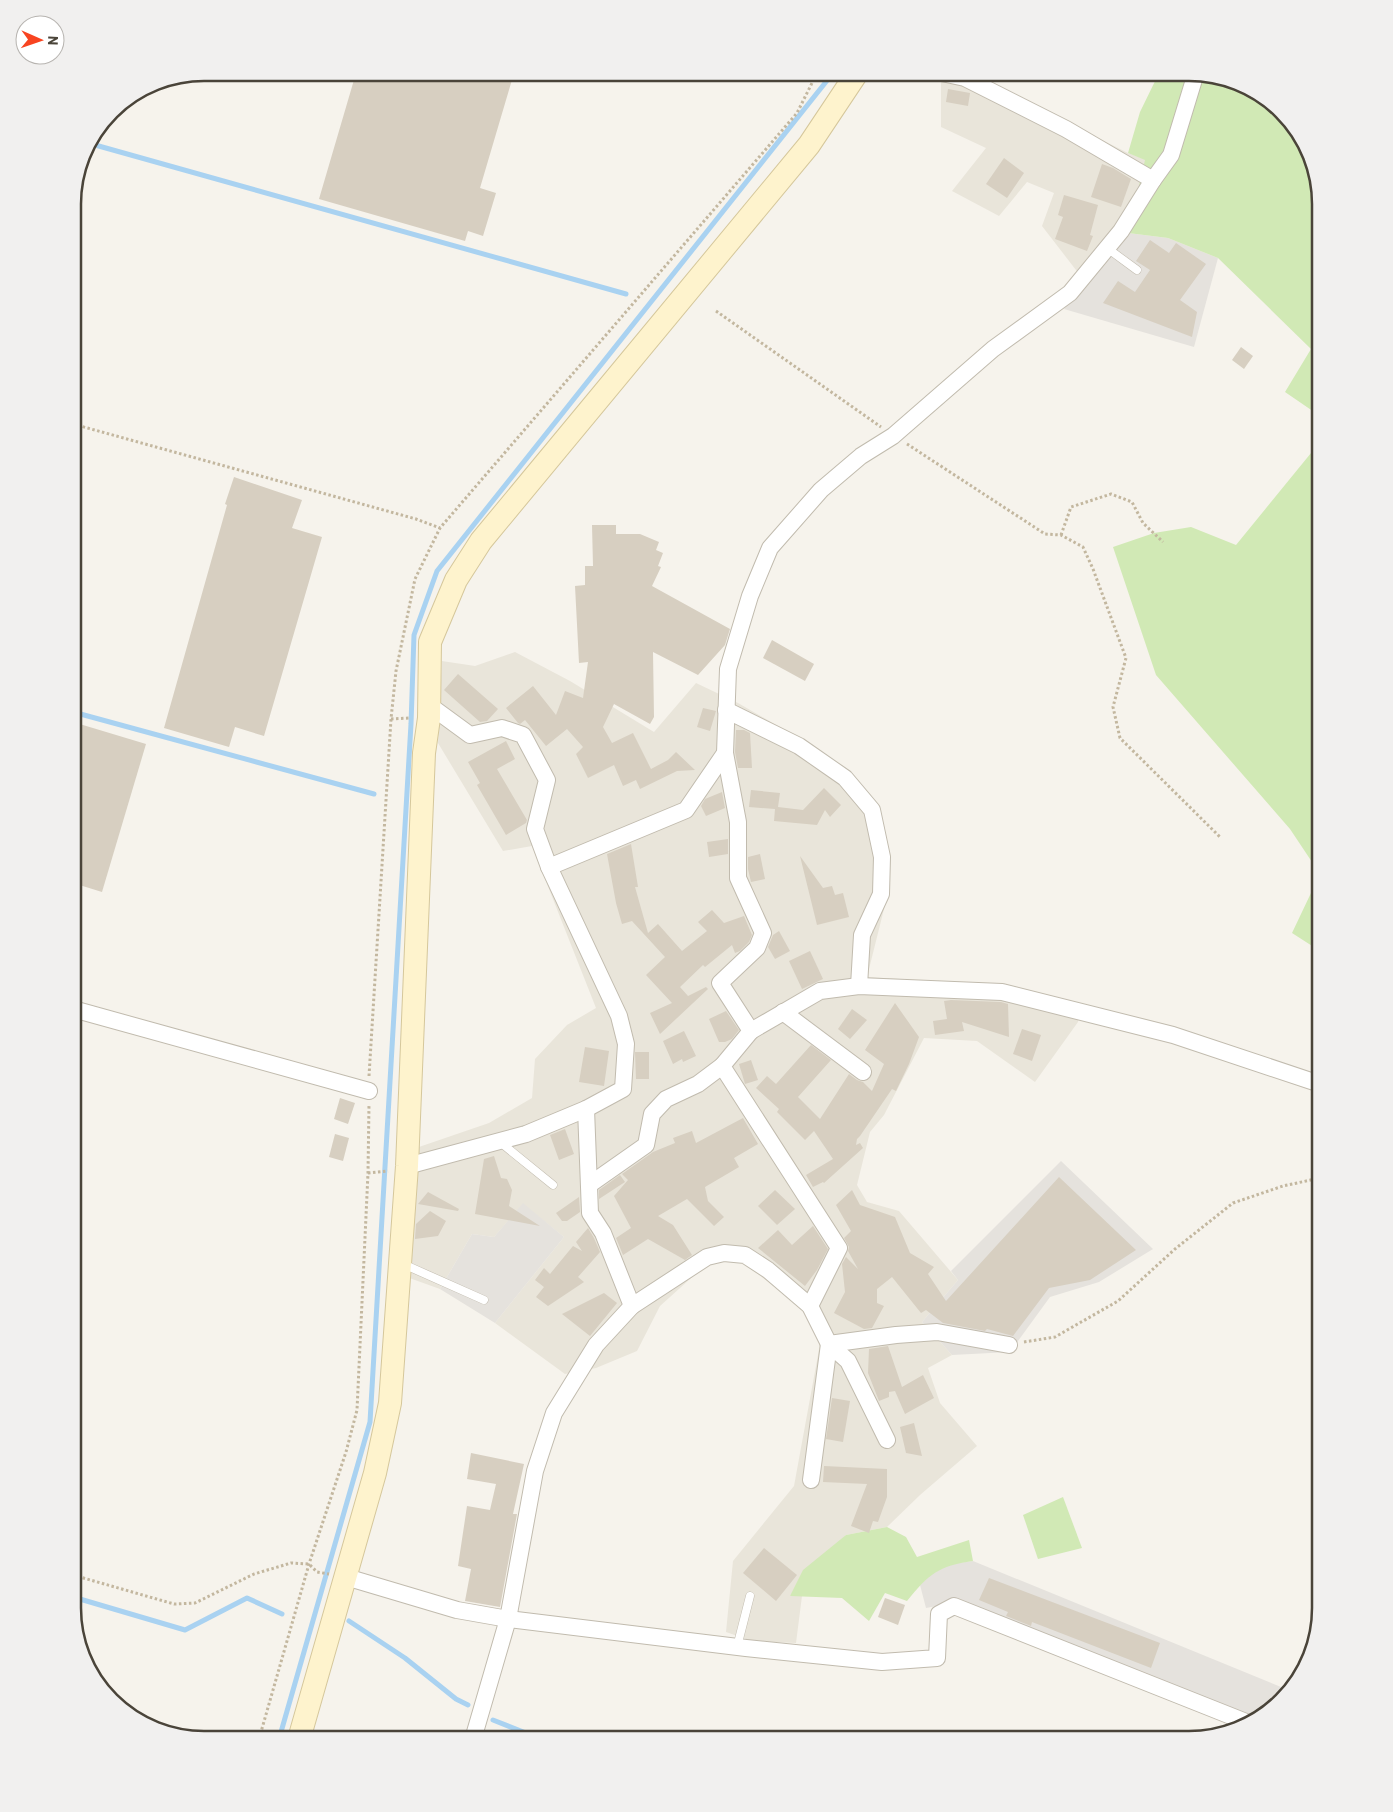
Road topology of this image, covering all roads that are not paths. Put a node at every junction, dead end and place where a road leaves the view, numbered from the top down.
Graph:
1 (851, 82) edge
2 (972, 82) edge
3 (1193, 82) edge
4 (1153, 180) junction
5 (1107, 248) junction
6 (1137, 270) dead end
7 (429, 705) junction
8 (726, 710) junction
9 (725, 753) junction
10 (548, 867) junction
11 (859, 986) junction
12 (81, 1011) edge
13 (783, 1012) junction
14 (751, 1031) junction
15 (722, 1066) junction
16 (863, 1072) dead end
17 (1312, 1081) edge
18 (369, 1091) road end
19 (586, 1109) junction
20 (499, 1141) junction
21 (401, 1168) junction
22 (553, 1185) dead end
23 (589, 1185) junction
24 (399, 1263) junction
25 (484, 1300) dead end
26 (632, 1306) junction
27 (810, 1306) junction
28 (829, 1344) junction
29 (1009, 1345) road end
30 (887, 1440) dead end
31 (811, 1480) dead end
32 (346, 1577) junction
33 (750, 1596) dead end
34 (508, 1619) junction
35 (737, 1647) junction
36 (1239, 1719) edge
37 (302, 1731) edge
38 (476, 1731) edge

1 - 7 street
2 - 4 street
3 - 4 street
4 - 5 street
5 - 6 lane
5 - 8 street
7 - 10 street
7 - 21 street
8 - 9 street
8 - 11 street
9 - 10 street
9 - 14 street
10 - 19 street
11 - 13 street
11 - 17 street
12 - 18 street
13 - 14 street
13 - 16 street
14 - 15 street
15 - 23 street
15 - 27 street
19 - 20 street
19 - 23 street
20 - 21 street
20 - 22 lane
21 - 24 street
23 - 26 street
24 - 25 lane
24 - 32 street
26 - 27 street
26 - 34 street
27 - 28 street
28 - 29 street
28 - 30 street
28 - 31 street
32 - 34 street
32 - 37 street
33 - 35 lane
34 - 35 street
34 - 38 street
35 - 36 street

